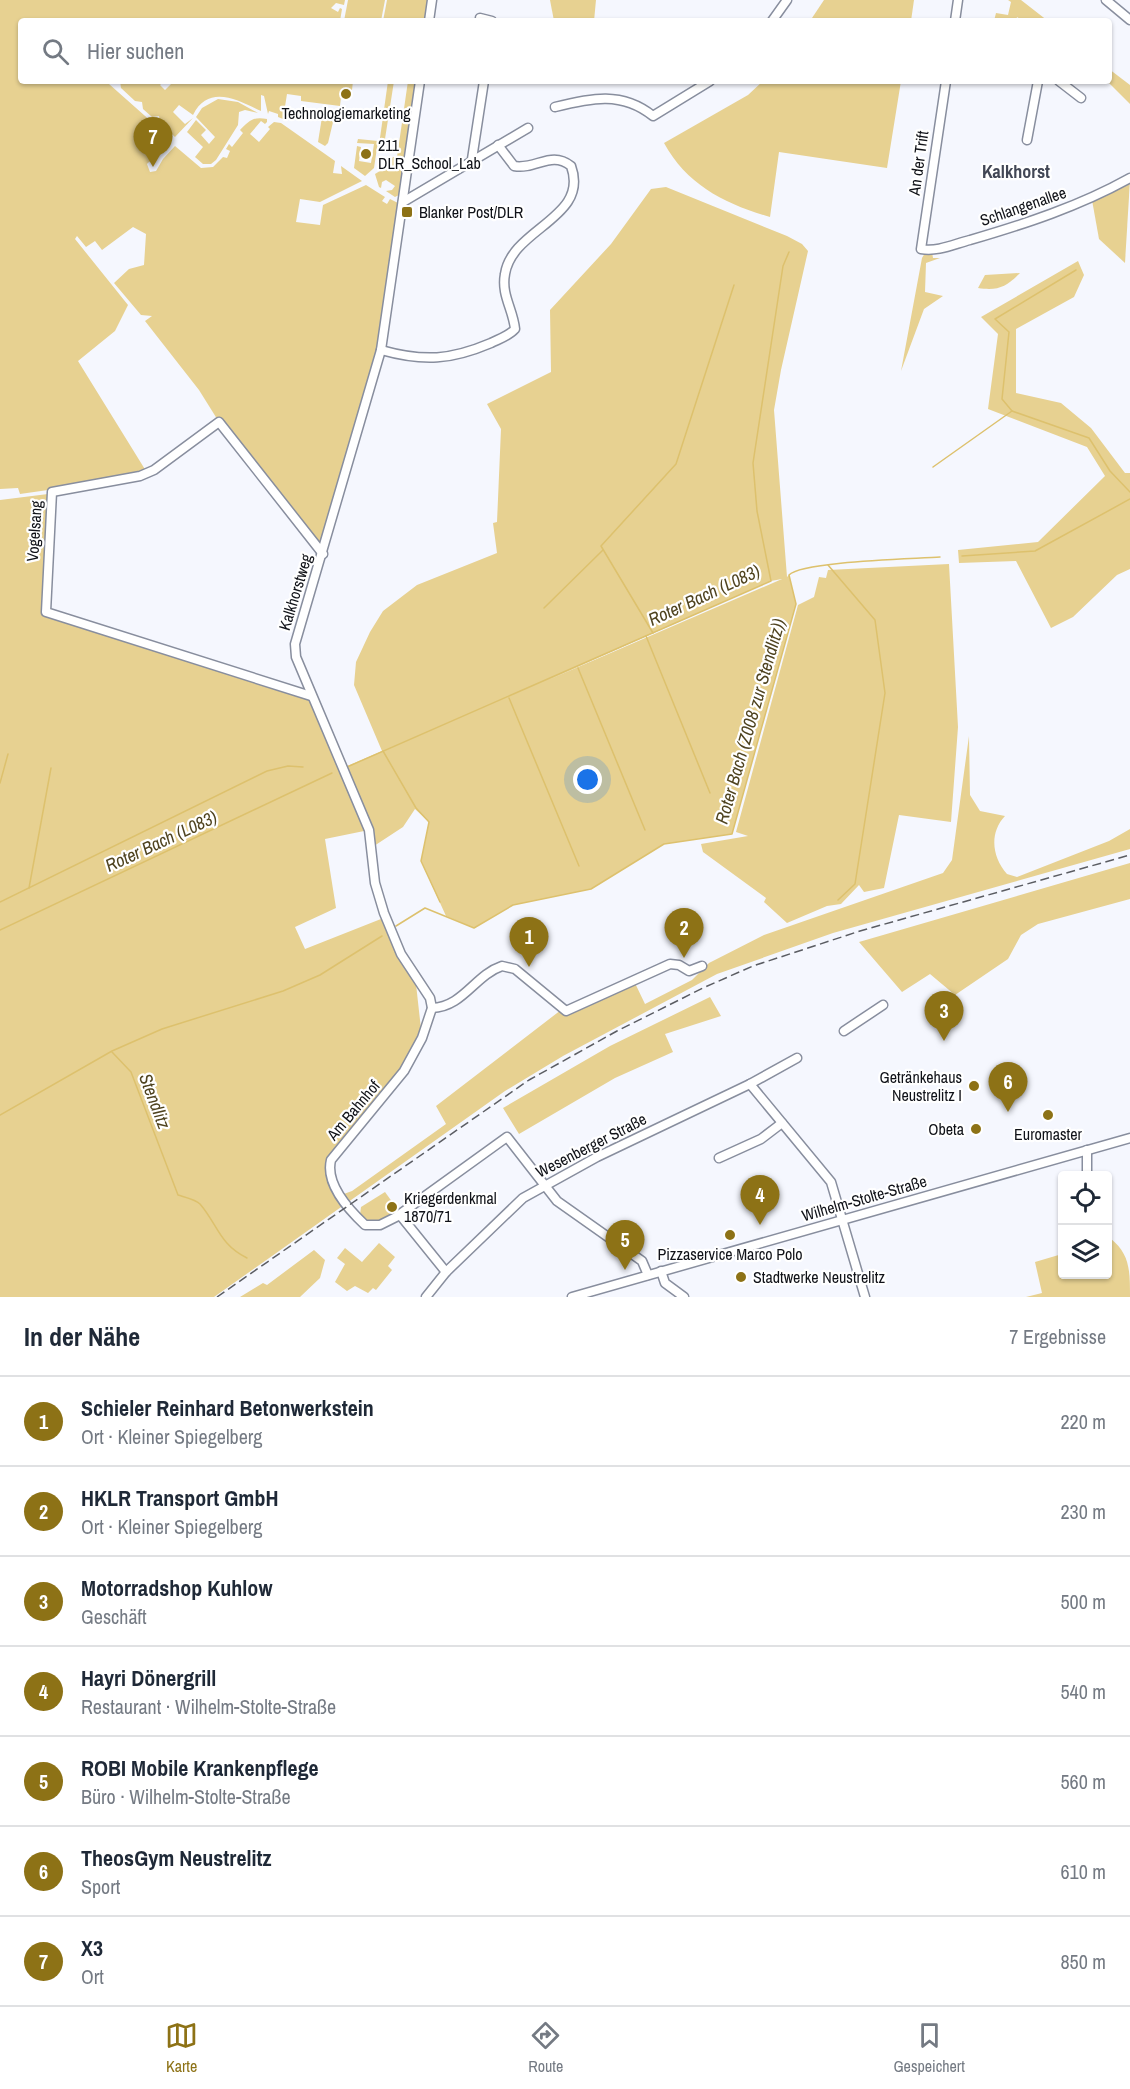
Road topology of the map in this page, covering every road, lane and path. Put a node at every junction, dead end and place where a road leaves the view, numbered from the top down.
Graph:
1 (432, 0) edge
2 (787, 0) edge
3 (958, 0) edge
4 (1106, 0) edge
5 (429, 18) edge
6 (774, 18) edge
7 (955, 18) edge
8 (1130, 20) edge
9 (420, 84) edge
10 (484, 84) edge
11 (705, 84) edge
12 (946, 84) edge
13 (1037, 84) edge
14 (1063, 84) edge
15 (1080, 98) dead end
16 (555, 107) dead end
17 (528, 128) dead end
18 (1027, 140) dead end
19 (498, 145) junction
20 (472, 159) junction
21 (1130, 178) edge
22 (403, 202) junction
23 (921, 249) joint
24 (381, 350) junction
25 (323, 554) junction
26 (311, 696) junction
27 (702, 966) dead end
28 (883, 1005) dead end
29 (432, 1008) junction
30 (844, 1031) dead end
31 (797, 1058) dead end
32 (750, 1083) junction
33 (782, 1123) junction
34 (1130, 1138) edge
35 (1087, 1150) junction
36 (719, 1158) dead end
37 (1087, 1171) edge
38 (544, 1185) junction
39 (400, 1215) junction
40 (843, 1220) junction
41 (662, 1271) junction
42 (446, 1272) junction
43 (648, 1275) junction
44 (426, 1297) edge
45 (572, 1297) edge
46 (684, 1297) edge
47 (865, 1297) edge

1 - 5 street
2 - 6 street
3 - 7 street
4 - 8 street
9 - 22 street, Kalkhorstweg
10 - 20 street
11 - 16 street
12 - 23 street, An der Trift
13 - 18 street
14 - 15 street
17 - 19 street
19 - 20 street
19 - 24 street
20 - 22 street
21 - 23 street, Schlangenallee
22 - 24 street, Kalkhorstweg
24 - 25 street, Kalkhorstweg
25 - 26 street, Kalkhorstweg
25 - 26 street, Vogelsang
26 - 29 street, Kalkhorstweg
27 - 29 street
28 - 30 street
29 - 39 street, Am Bahnhof
31 - 32 street, Wesenberger Straße
32 - 33 street
32 - 38 street, Wesenberger Straße
33 - 36 street
33 - 40 street
34 - 35 street, Wilhelm-Stolte-Straße
35 - 37 street
35 - 40 street, Wilhelm-Stolte-Straße
38 - 39 street
38 - 42 street, Wesenberger Straße
38 - 43 street
39 - 42 street
40 - 41 street, Wilhelm-Stolte-Straße
40 - 47 street
41 - 43 street, Wilhelm-Stolte-Straße
41 - 46 street
42 - 44 street, Wesenberger Straße
43 - 45 street, Wilhelm-Stolte-Straße

